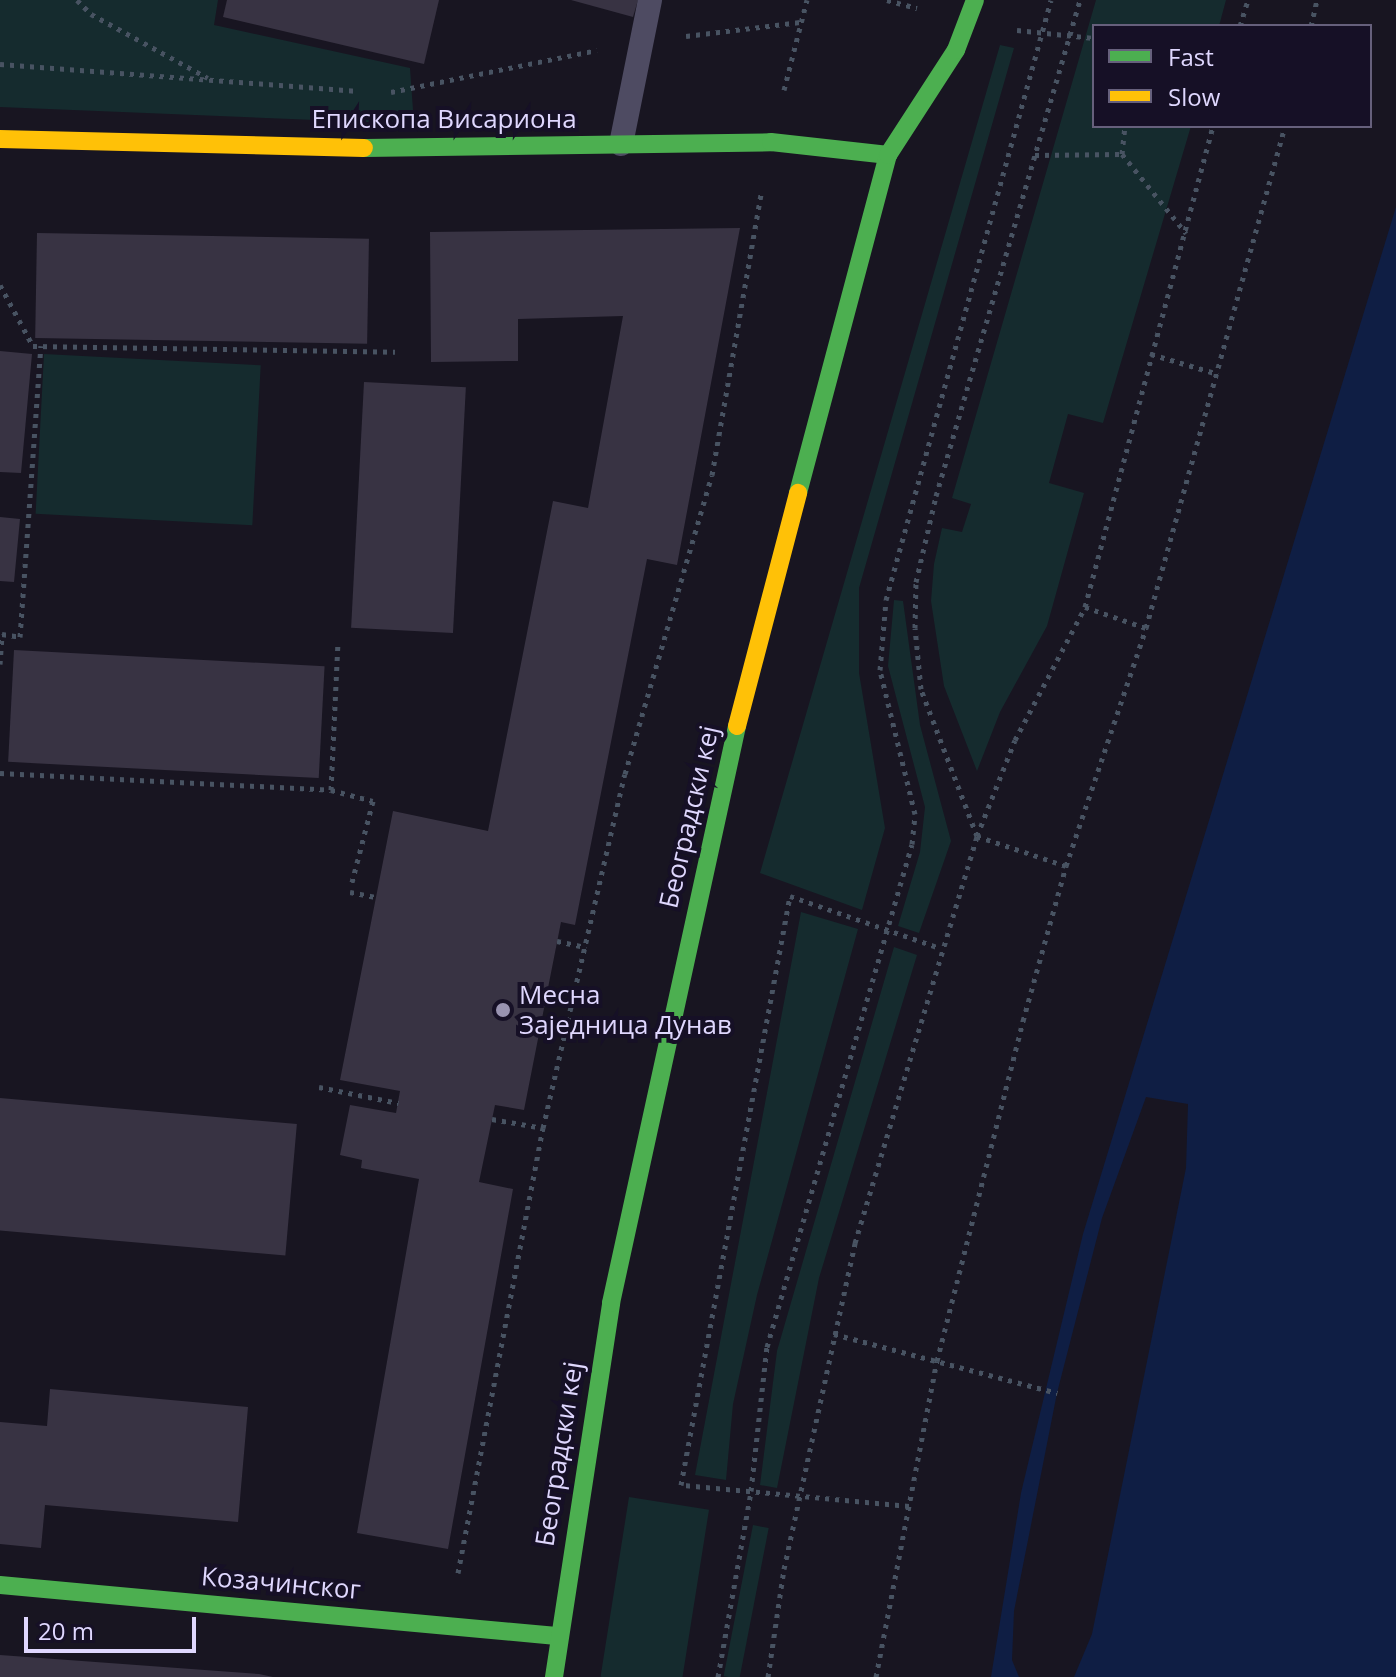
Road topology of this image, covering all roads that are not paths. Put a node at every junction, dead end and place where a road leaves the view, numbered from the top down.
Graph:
1 (650, 0) edge
2 (975, 0) edge
3 (0, 139) edge
4 (621, 144) junction
5 (888, 155) junction
6 (0, 1585) edge
7 (557, 1636) junction
8 (554, 1677) edge

1 - 4 lane
2 - 5 main road, Београдски кеј
3 - 4 main road, Епископа Висариона
4 - 5 main road, Епископа Висариона
5 - 7 main road, Београдски кеј
6 - 7 main road, Козачинског
7 - 8 main road, Београдски кеј

